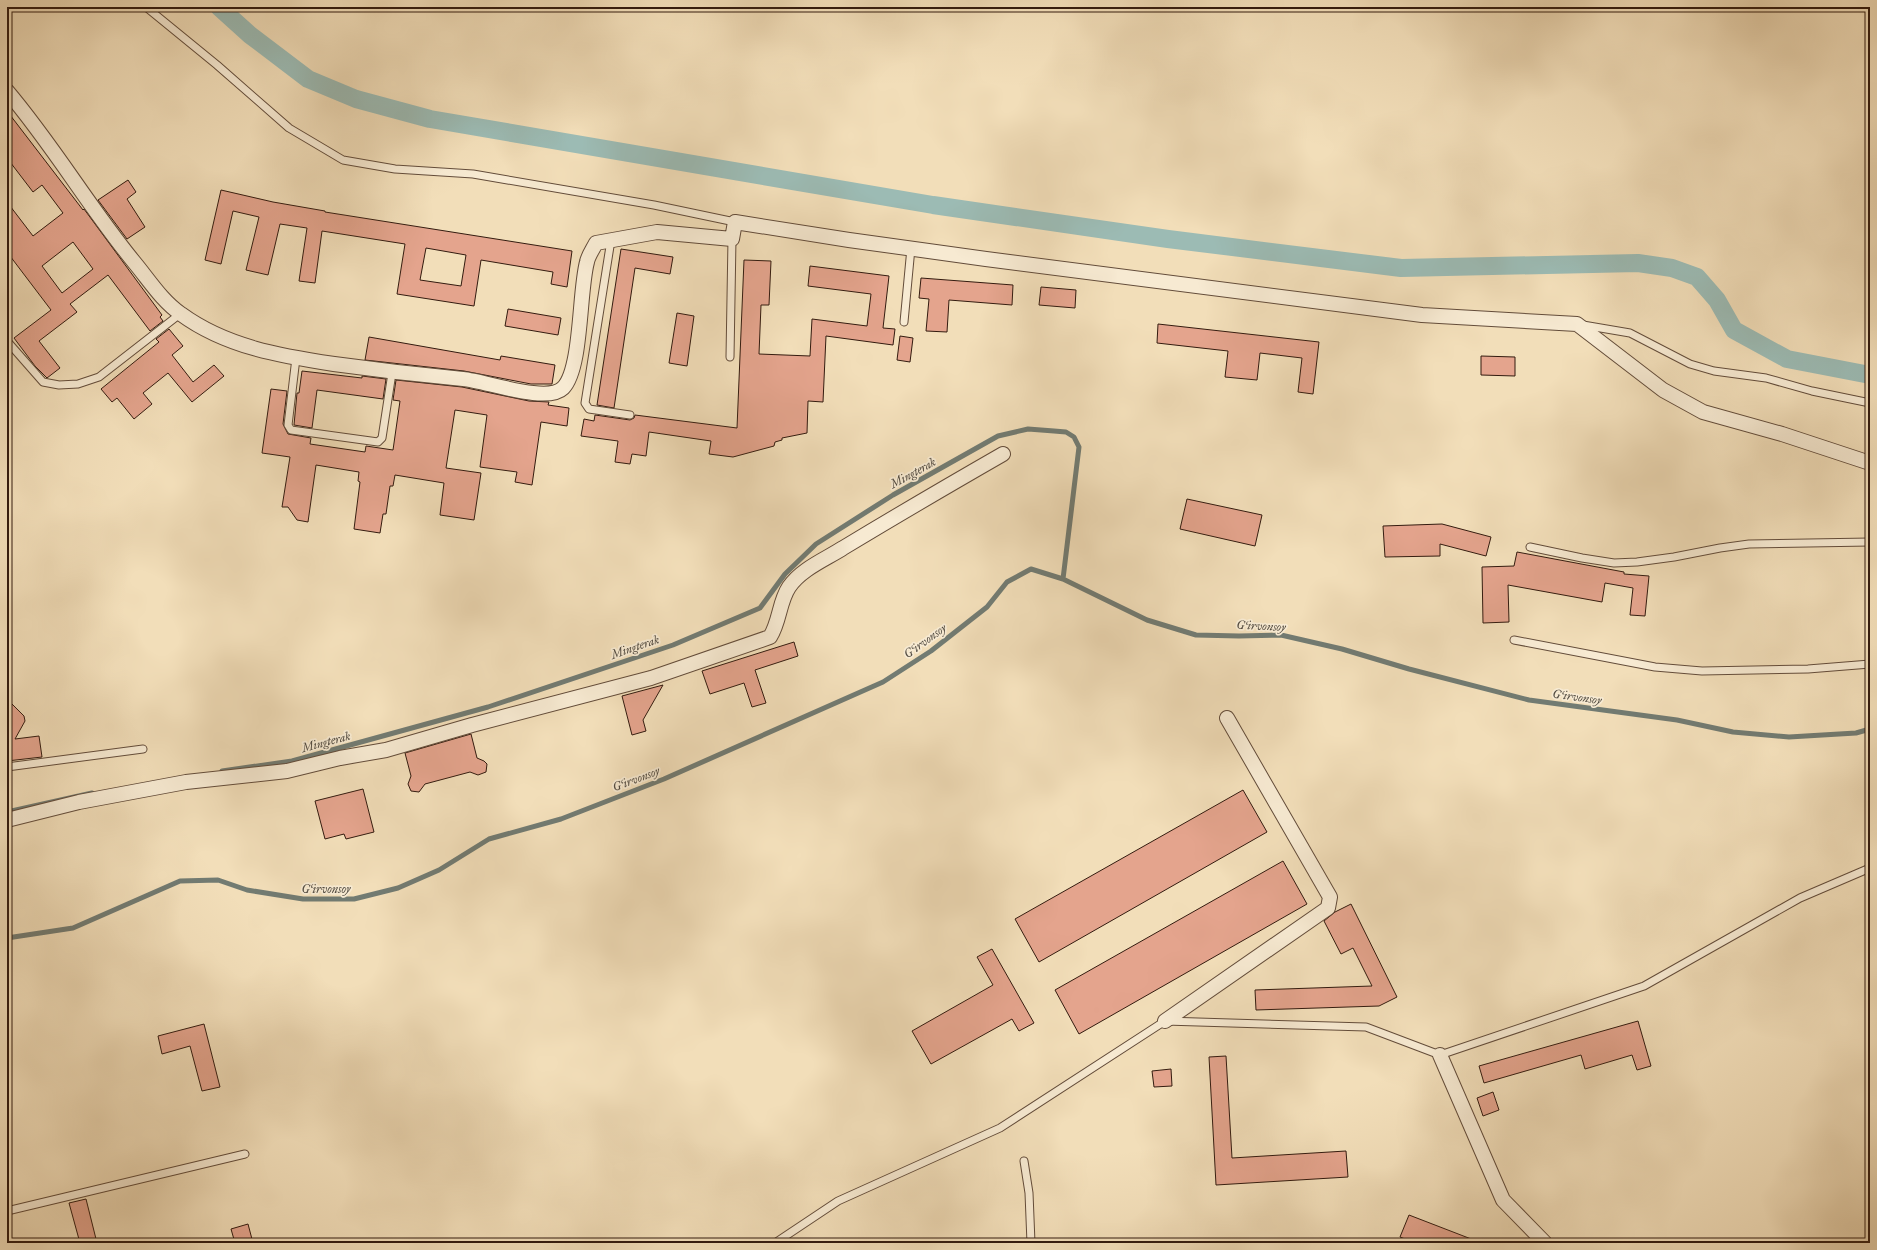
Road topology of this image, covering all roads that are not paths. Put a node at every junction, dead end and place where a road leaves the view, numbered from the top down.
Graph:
1 (146, 7) edge
2 (7, 92) edge
3 (735, 222) junction
4 (732, 239) junction
5 (611, 240) junction
6 (912, 248) junction
7 (180, 314) junction
8 (904, 322) dead end
9 (1577, 324) junction
10 (7, 341) edge
11 (730, 357) dead end
12 (296, 358) junction
13 (392, 373) junction
14 (1870, 403) edge
15 (630, 415) dead end
16 (1003, 454) dead end
17 (1870, 463) edge
18 (1870, 542) edge
19 (1530, 548) dead end
20 (1514, 640) dead end
21 (1870, 664) edge
22 (1227, 718) dead end
23 (142, 748) dead end
24 (7, 767) edge
25 (7, 820) edge
26 (1870, 868) edge
27 (1165, 1021) junction
28 (1440, 1055) junction
29 (245, 1154) dead end
30 (1024, 1161) dead end
31 (7, 1211) edge
32 (1537, 1240) edge
33 (775, 1243) edge
34 (1031, 1243) edge

1 - 3 lane
2 - 7 street
3 - 4 street
3 - 6 street
4 - 5 street
4 - 11 lane
5 - 13 street
5 - 15 lane
6 - 8 lane
6 - 9 street
7 - 10 lane
7 - 12 street
9 - 14 lane
9 - 17 street
12 - 13 street
12 - 13 lane
16 - 25 street
18 - 19 lane
20 - 21 lane
22 - 27 street
23 - 24 lane
26 - 28 lane
27 - 28 lane
27 - 33 lane
28 - 32 street
29 - 31 lane
30 - 34 lane

